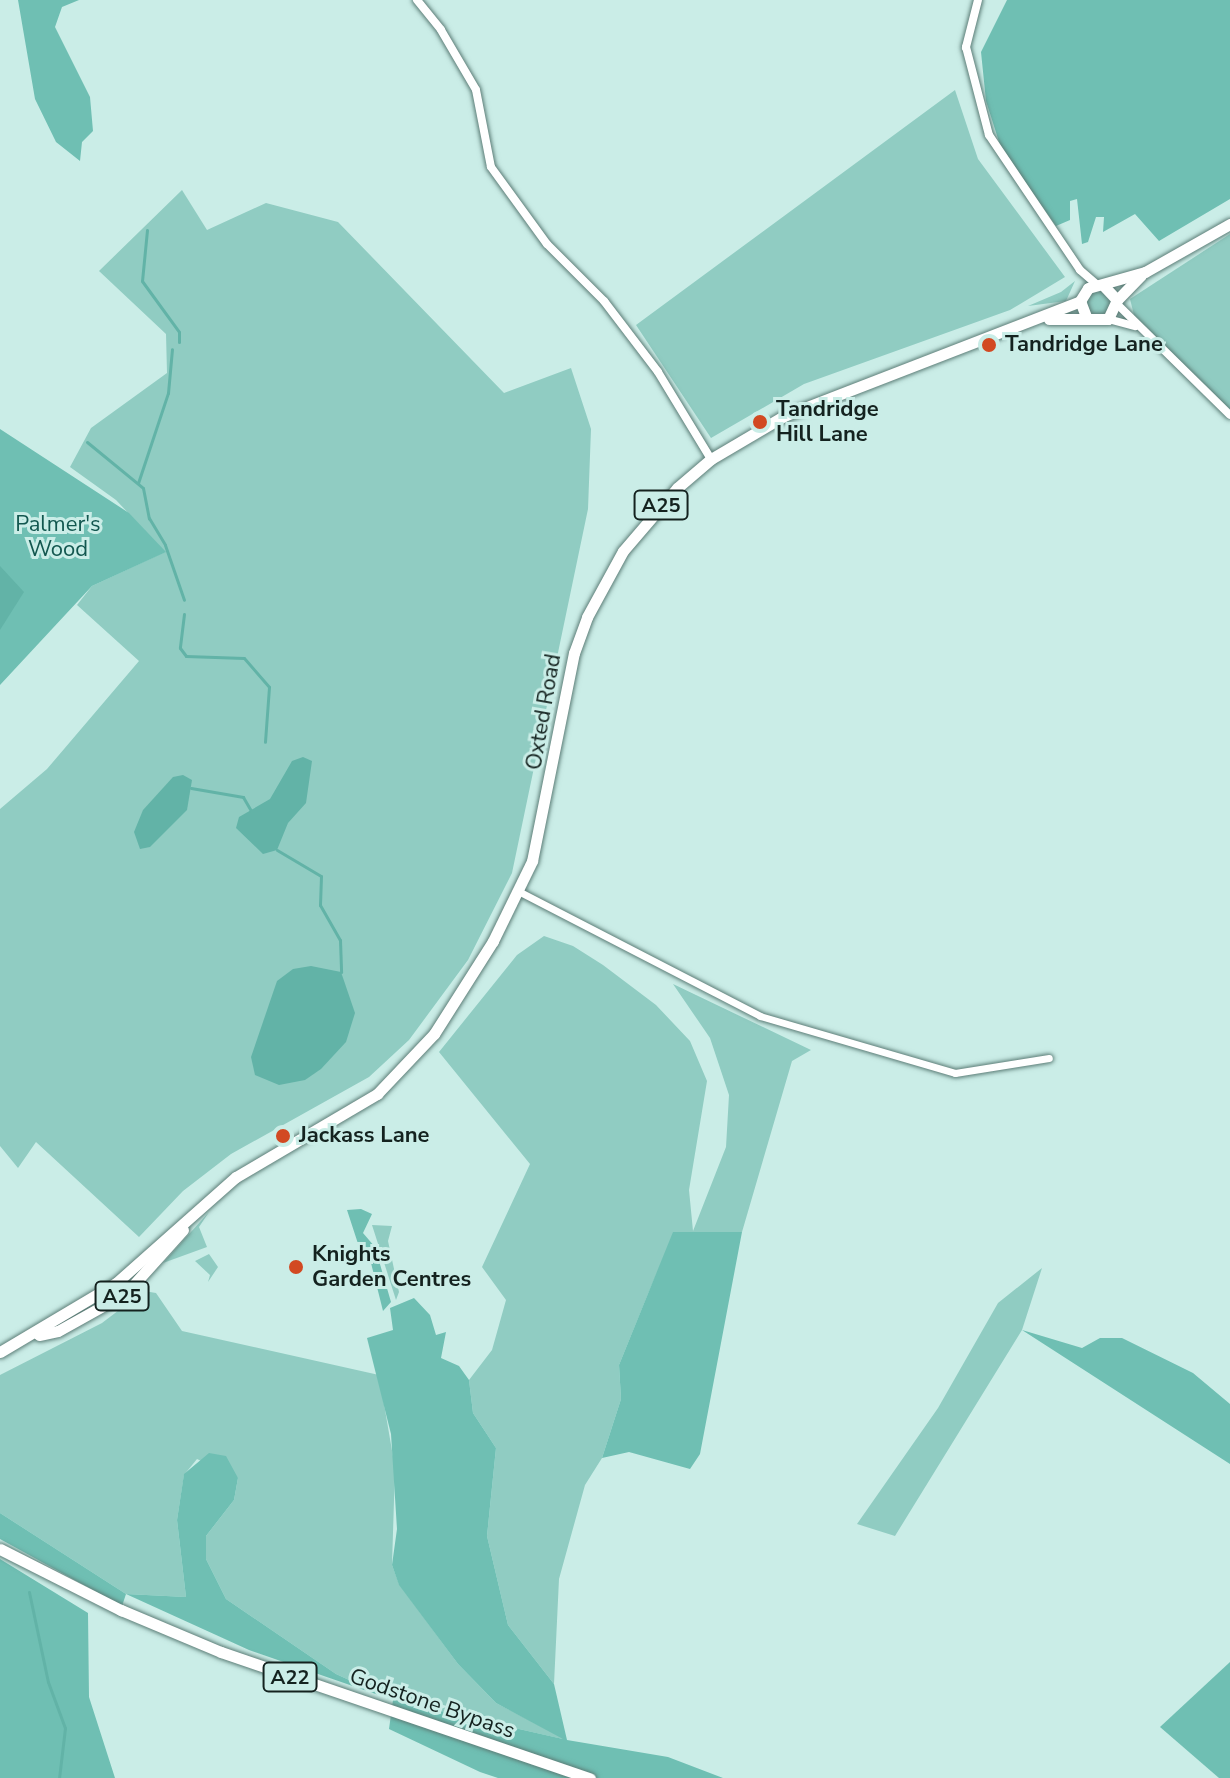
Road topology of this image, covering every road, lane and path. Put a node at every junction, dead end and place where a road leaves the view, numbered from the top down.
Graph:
1 (417, 0) edge
2 (978, 0) edge
3 (1230, 224) edge
4 (1080, 270) junction
5 (1145, 272) junction
6 (1100, 285) junction
7 (1081, 296) junction
8 (1117, 302) junction
9 (1087, 319) junction
10 (1108, 319) junction
11 (1033, 320) junction
12 (1136, 326) junction
13 (1230, 415) edge
14 (711, 459) junction
15 (520, 892) junction
16 (1049, 1058) dead end
17 (0, 1352) edge
18 (0, 1549) edge
19 (590, 1778) edge

1 - 14 street
2 - 4 street
3 - 5 main road
4 - 6 street
4 - 7 street
5 - 6 main road
5 - 8 main road
6 - 7 main road
6 - 8 main road
7 - 9 main road
7 - 11 main road, Oxted Road / A25
8 - 10 main road
8 - 12 street
9 - 10 main road
9 - 11 main road, Oxted Road / A25
10 - 12 street
11 - 14 main road, Oxted Road / A25
12 - 13 street
14 - 15 main road, Oxted Road / A25
15 - 16 street
15 - 17 main road, Oxted Road / A25
18 - 19 main road, Godstone Bypass / A22

